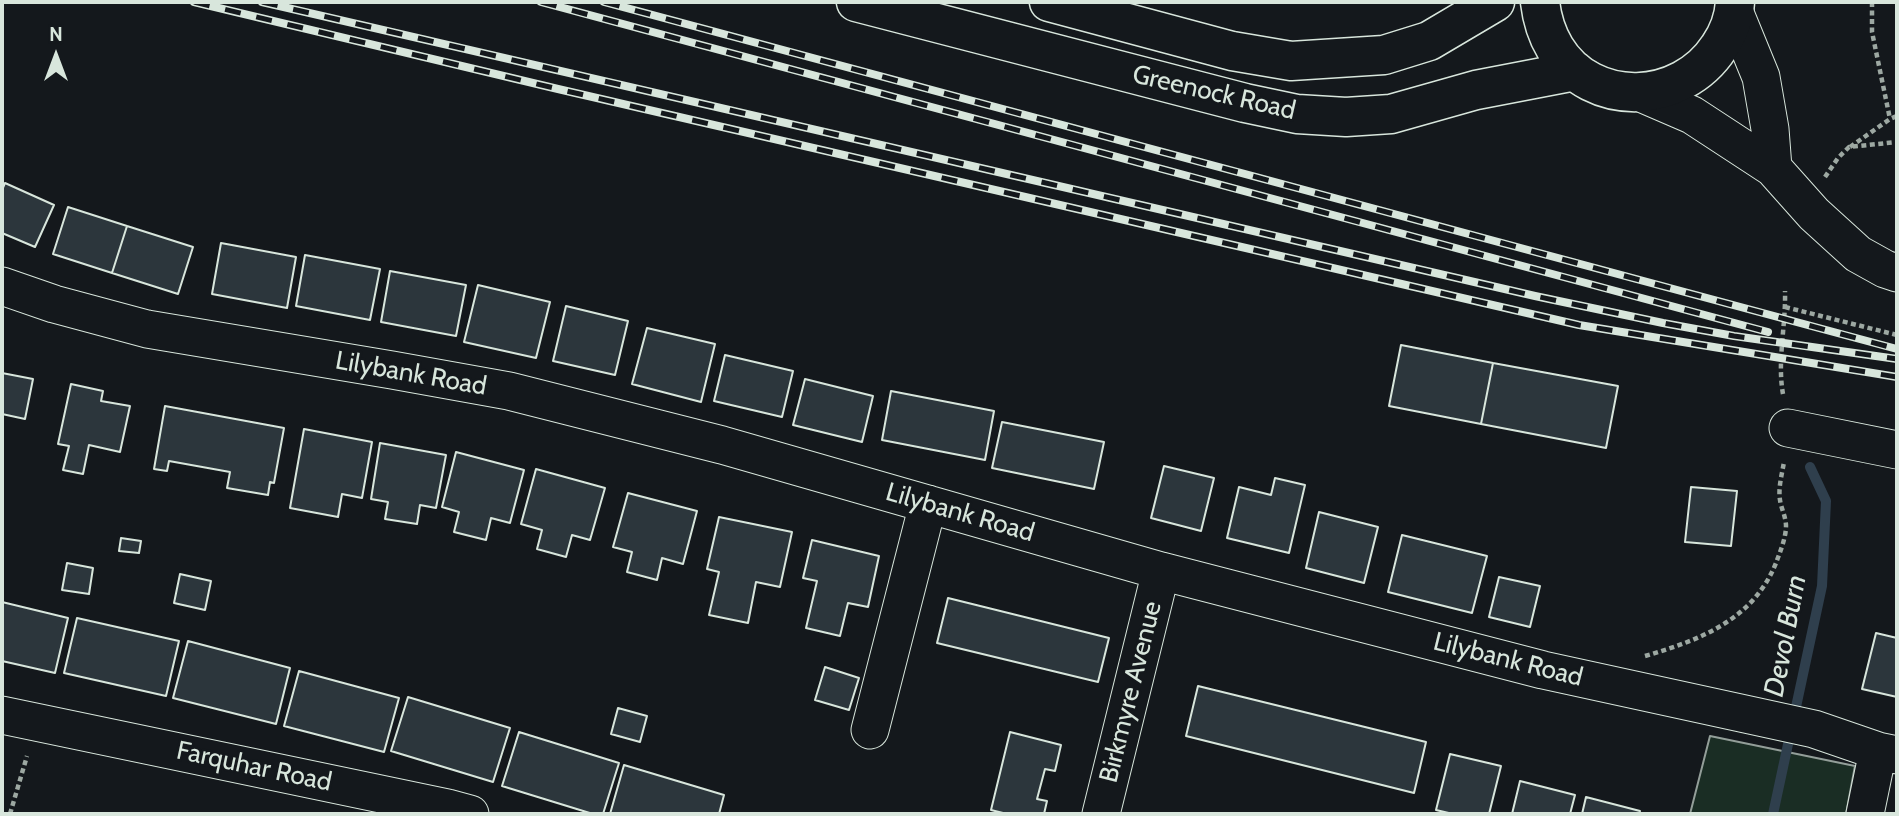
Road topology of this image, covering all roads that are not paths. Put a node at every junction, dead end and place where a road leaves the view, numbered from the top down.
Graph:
1 (856, 2) edge
2 (1049, 2) edge
3 (1495, 2) edge
4 (1540, 2) edge
5 (1734, 6) edge
6 (1575, 71) junction
7 (1641, 93) junction
8 (1773, 168) junction
9 (1897, 273) edge
10 (10, 290) edge
11 (1788, 428) road end
12 (1897, 450) edge
13 (928, 504) junction
14 (1161, 571) junction
15 (2, 715) edge
16 (870, 730) dead end
17 (1887, 753) edge
18 (470, 814) edge
19 (1101, 814) edge
20 (1865, 814) edge

1 - 6 highway, Greenock Road
2 - 3 highway, Greenock Road
4 - 6 highway
5 - 7 highway
5 - 8 street
6 - 7 highway
7 - 8 street
8 - 9 street
10 - 13 street, Lilybank Road
11 - 12 street
13 - 14 street, Lilybank Road
13 - 16 street
14 - 17 street, Lilybank Road
14 - 19 street, Birkmyre Avenue
15 - 18 street, Farquhar Road
17 - 20 street

